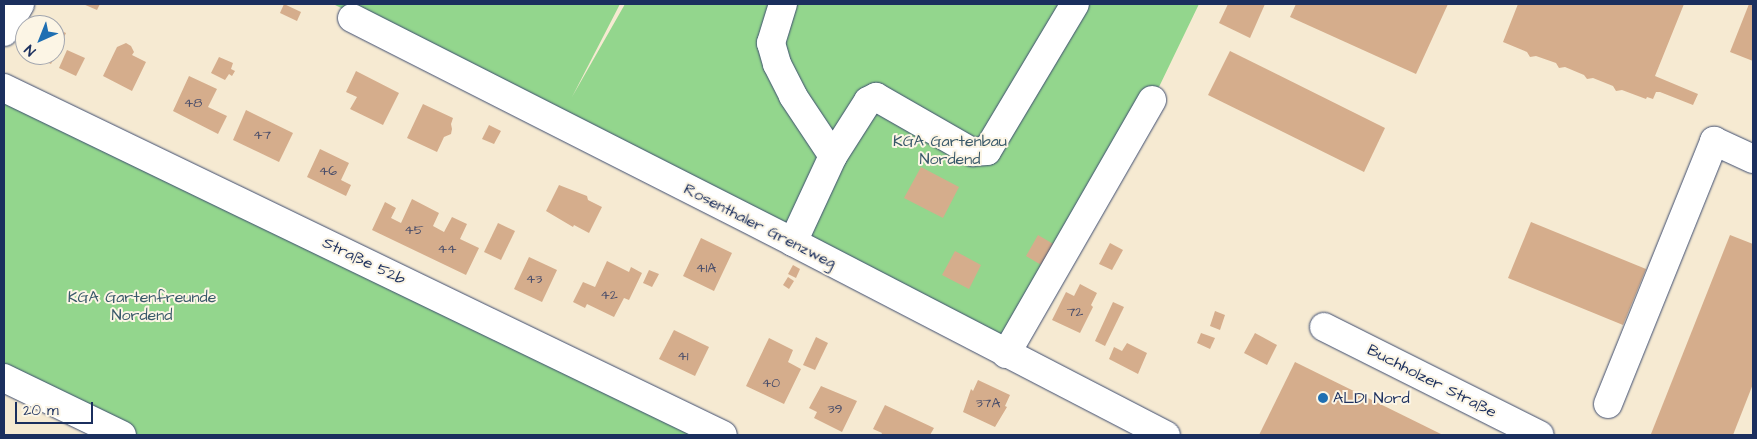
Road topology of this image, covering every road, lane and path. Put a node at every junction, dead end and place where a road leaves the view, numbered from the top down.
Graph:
1 (20, 4) edge
2 (783, 4) edge
3 (1075, 4) edge
4 (352, 18) dead end
5 (4, 32) edge
6 (4, 88) edge
7 (1152, 100) dead end
8 (833, 156) junction
9 (1753, 159) edge
10 (793, 242) junction
11 (1324, 327) dead end
12 (1006, 354) junction
13 (4, 378) edge
14 (1608, 404) dead end
15 (122, 435) edge
16 (723, 435) edge
17 (1166, 435) edge
18 (1540, 435) edge

1 - 5 street
2 - 8 street
3 - 8 street
4 - 10 street, Rosenthaler Grenzweg
6 - 16 street, Straße 52b
7 - 12 street
8 - 10 street
9 - 14 street
10 - 12 street, Rosenthaler Grenzweg
11 - 18 street, Buchholzer Straße
12 - 17 street, Rosenthaler Grenzweg
13 - 15 street

